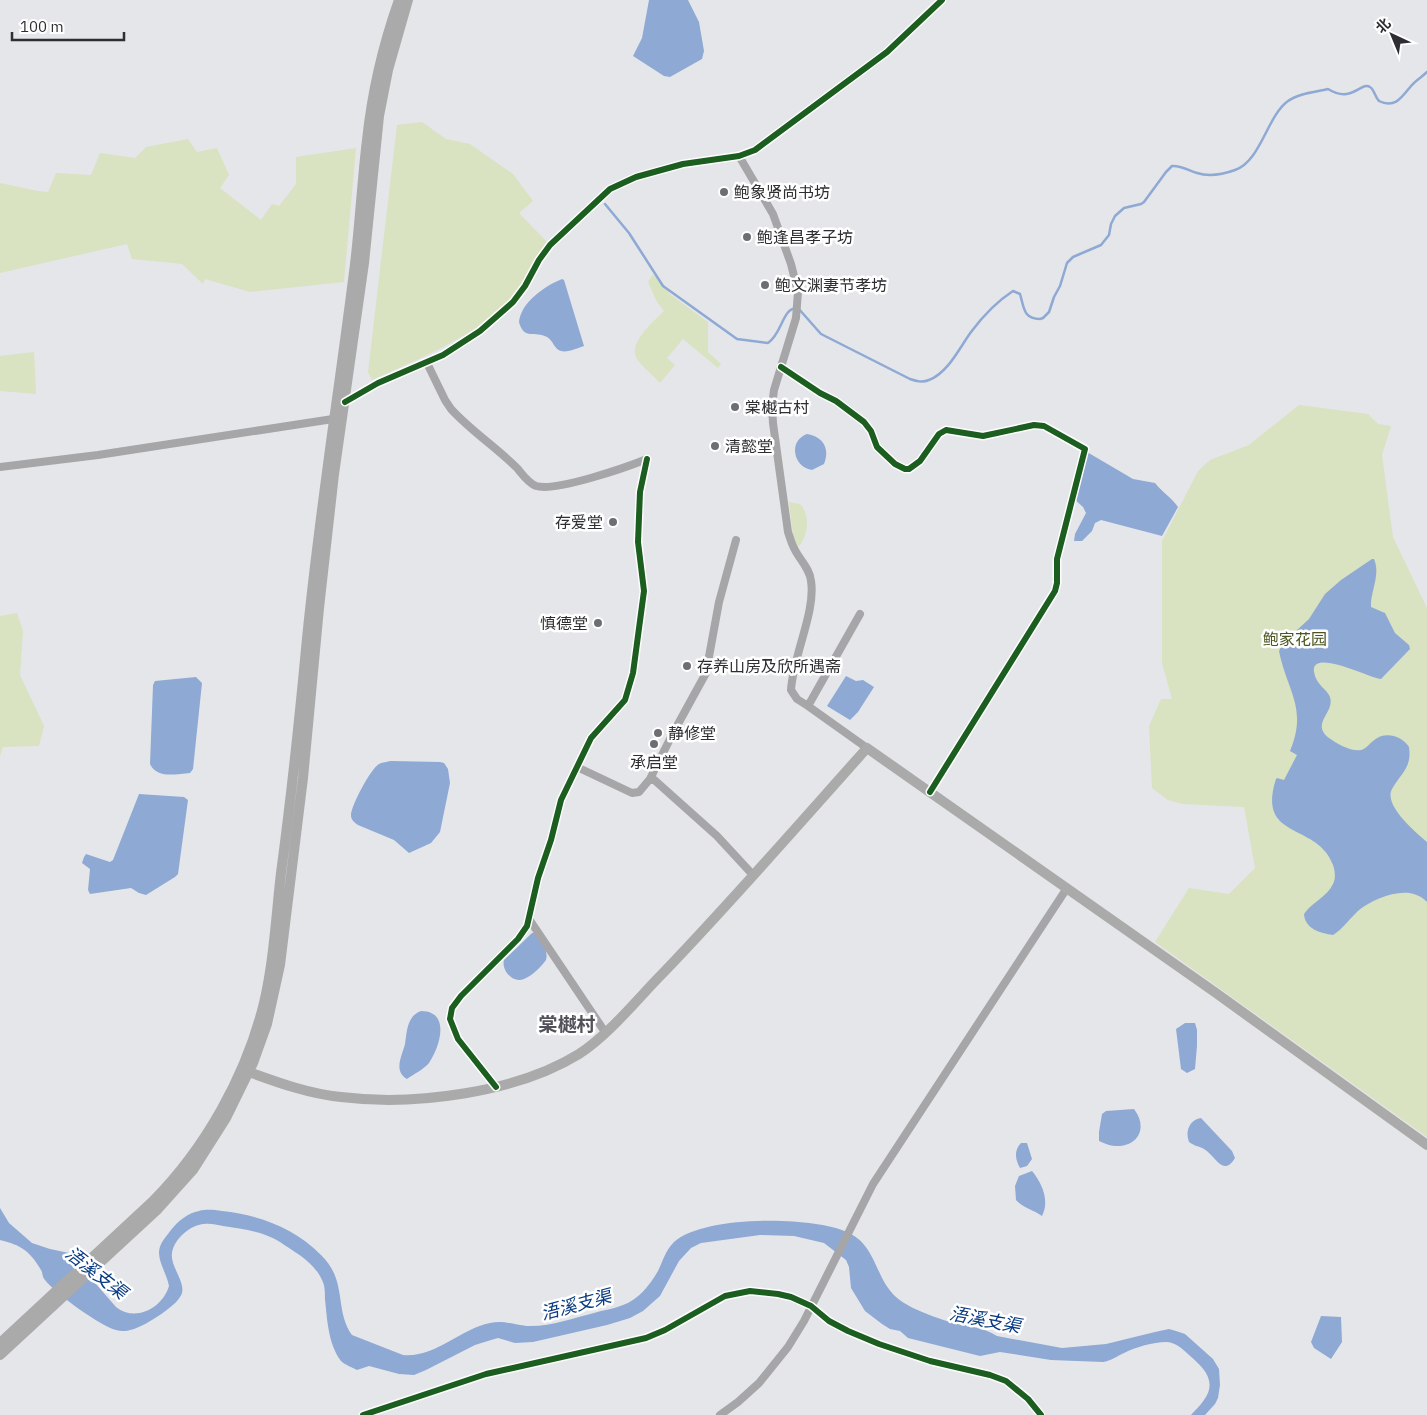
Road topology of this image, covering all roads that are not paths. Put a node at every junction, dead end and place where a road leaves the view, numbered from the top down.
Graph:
1 (399, 0) edge
2 (408, 0) edge
3 (942, 0) edge
4 (739, 156) junction
5 (427, 363) junction
6 (781, 367) junction
7 (345, 402) junction
8 (333, 419) junction
9 (0, 467) edge
10 (736, 540) dead end
11 (860, 614) dead end
12 (808, 706) junction
13 (867, 748) junction
14 (577, 767) junction
15 (651, 777) junction
16 (930, 792) junction
17 (753, 874) junction
18 (1067, 888) junction
19 (529, 919) junction
20 (606, 1032) junction
21 (250, 1072) junction
22 (496, 1087) junction
23 (1427, 1145) edge
24 (97, 1260) junction
25 (53, 1300) junction
26 (811, 1306) junction
27 (0, 1343) edge
28 (0, 1355) edge
29 (363, 1415) edge
30 (720, 1415) edge
31 (1041, 1415) edge

1 - 8 main road
2 - 7 main road
3 - 4 street
4 - 5 street
4 - 6 street
5 - 7 street
5 - 14 street
6 - 12 street
6 - 16 street
7 - 21 main road
8 - 9 street
8 - 24 main road
10 - 15 street
11 - 12 street
12 - 13 street
13 - 16 main road
13 - 17 main road
14 - 15 street
14 - 19 street
15 - 17 street
16 - 18 main road
17 - 20 main road
18 - 23 main road
18 - 26 street
19 - 20 street
19 - 22 street
20 - 22 main road
21 - 22 main road
21 - 24 main road
24 - 25 main road
25 - 27 main road
25 - 28 main road
26 - 29 street
26 - 30 street
26 - 31 street

